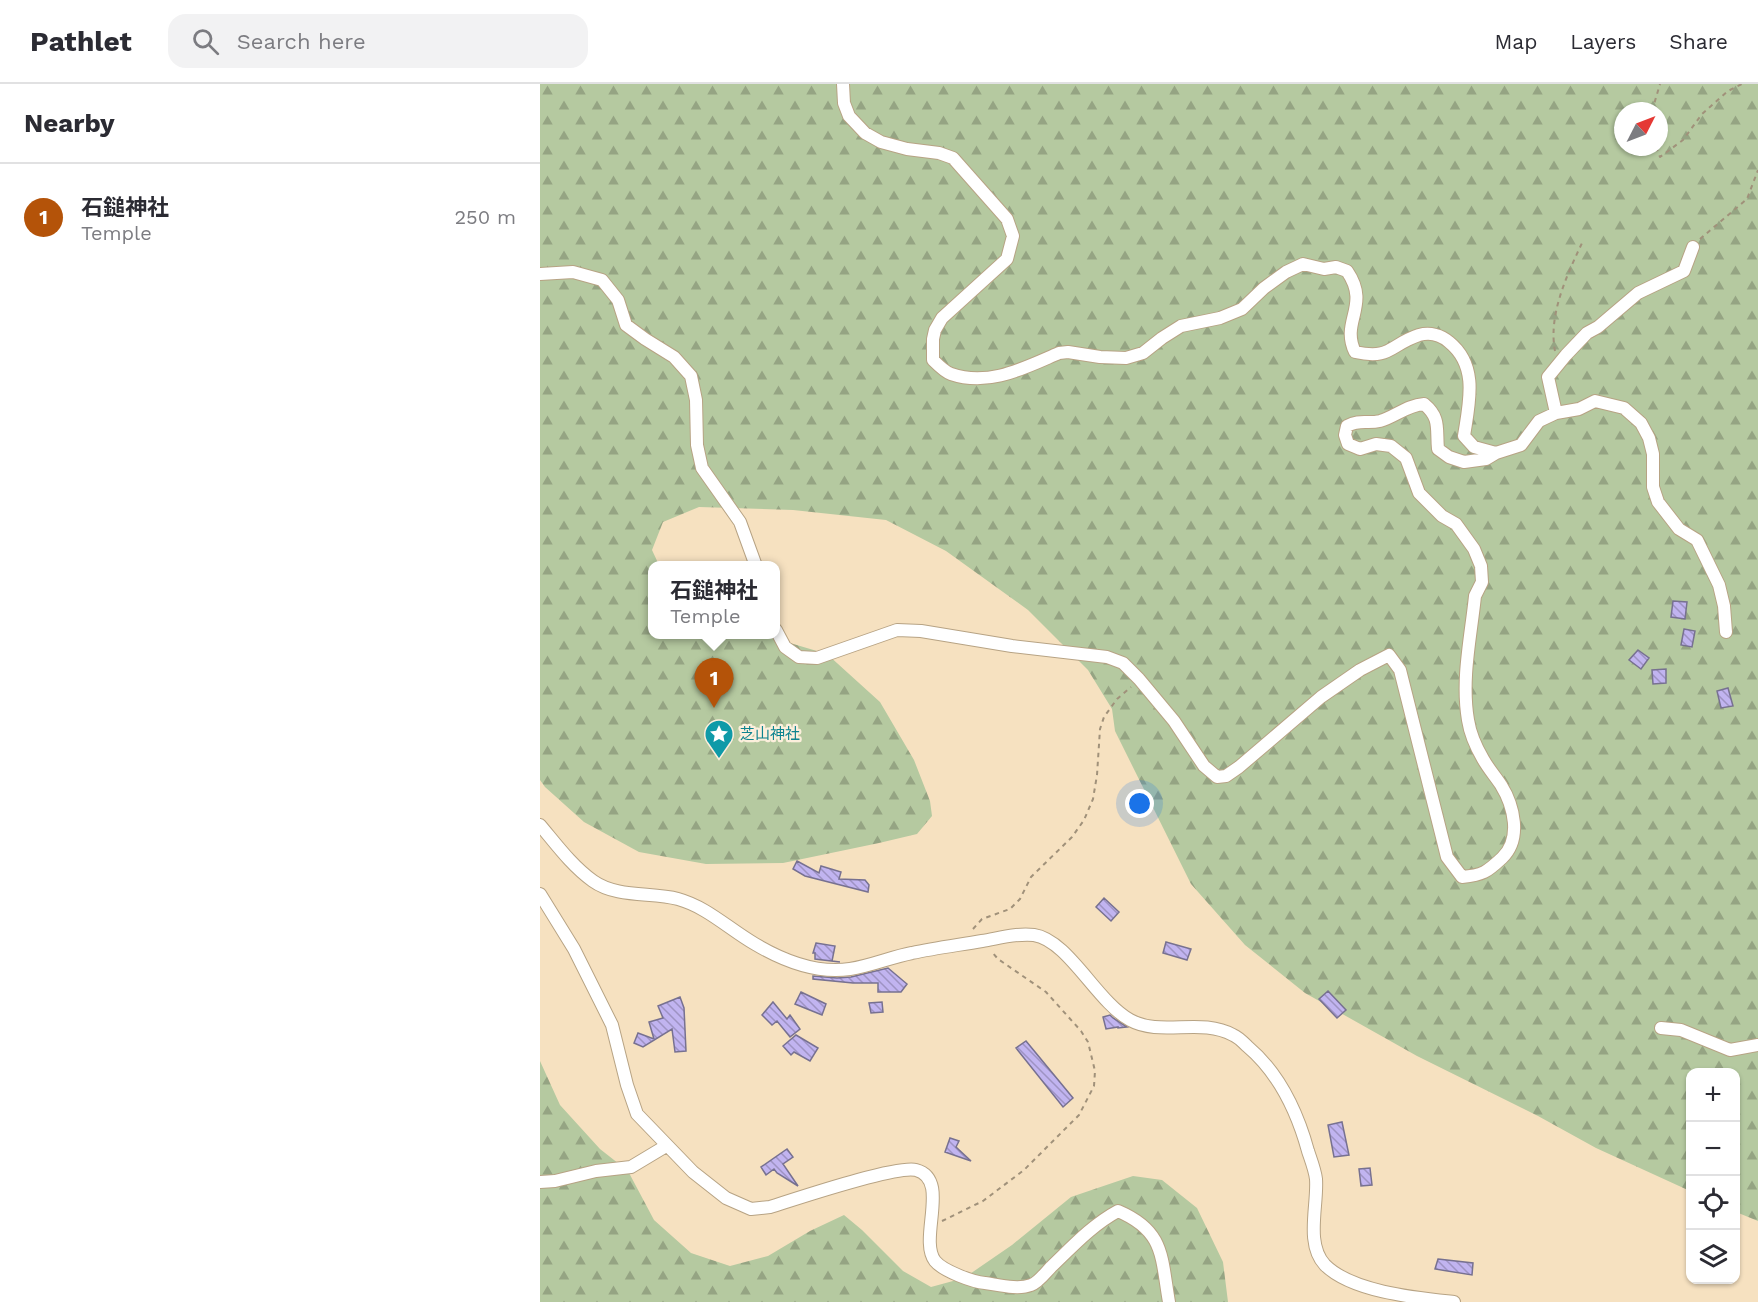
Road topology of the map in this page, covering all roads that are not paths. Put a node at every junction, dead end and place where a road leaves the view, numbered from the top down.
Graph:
1 (843, 84) edge
2 (1693, 247) road end
3 (540, 274) edge
4 (1556, 413) junction
5 (1496, 453) junction
6 (754, 561) edge
7 (1726, 632) dead end
8 (780, 637) edge
9 (540, 825) edge
10 (540, 894) edge
11 (1661, 1028) dead end
12 (1758, 1045) edge
13 (666, 1146) junction
14 (540, 1182) edge
15 (1169, 1302) edge
16 (1454, 1302) edge

1 - 5 street
2 - 4 street
3 - 6 street
4 - 5 street
4 - 7 street
5 - 8 street
9 - 16 street
10 - 13 street
11 - 12 street
13 - 14 street
13 - 15 street

